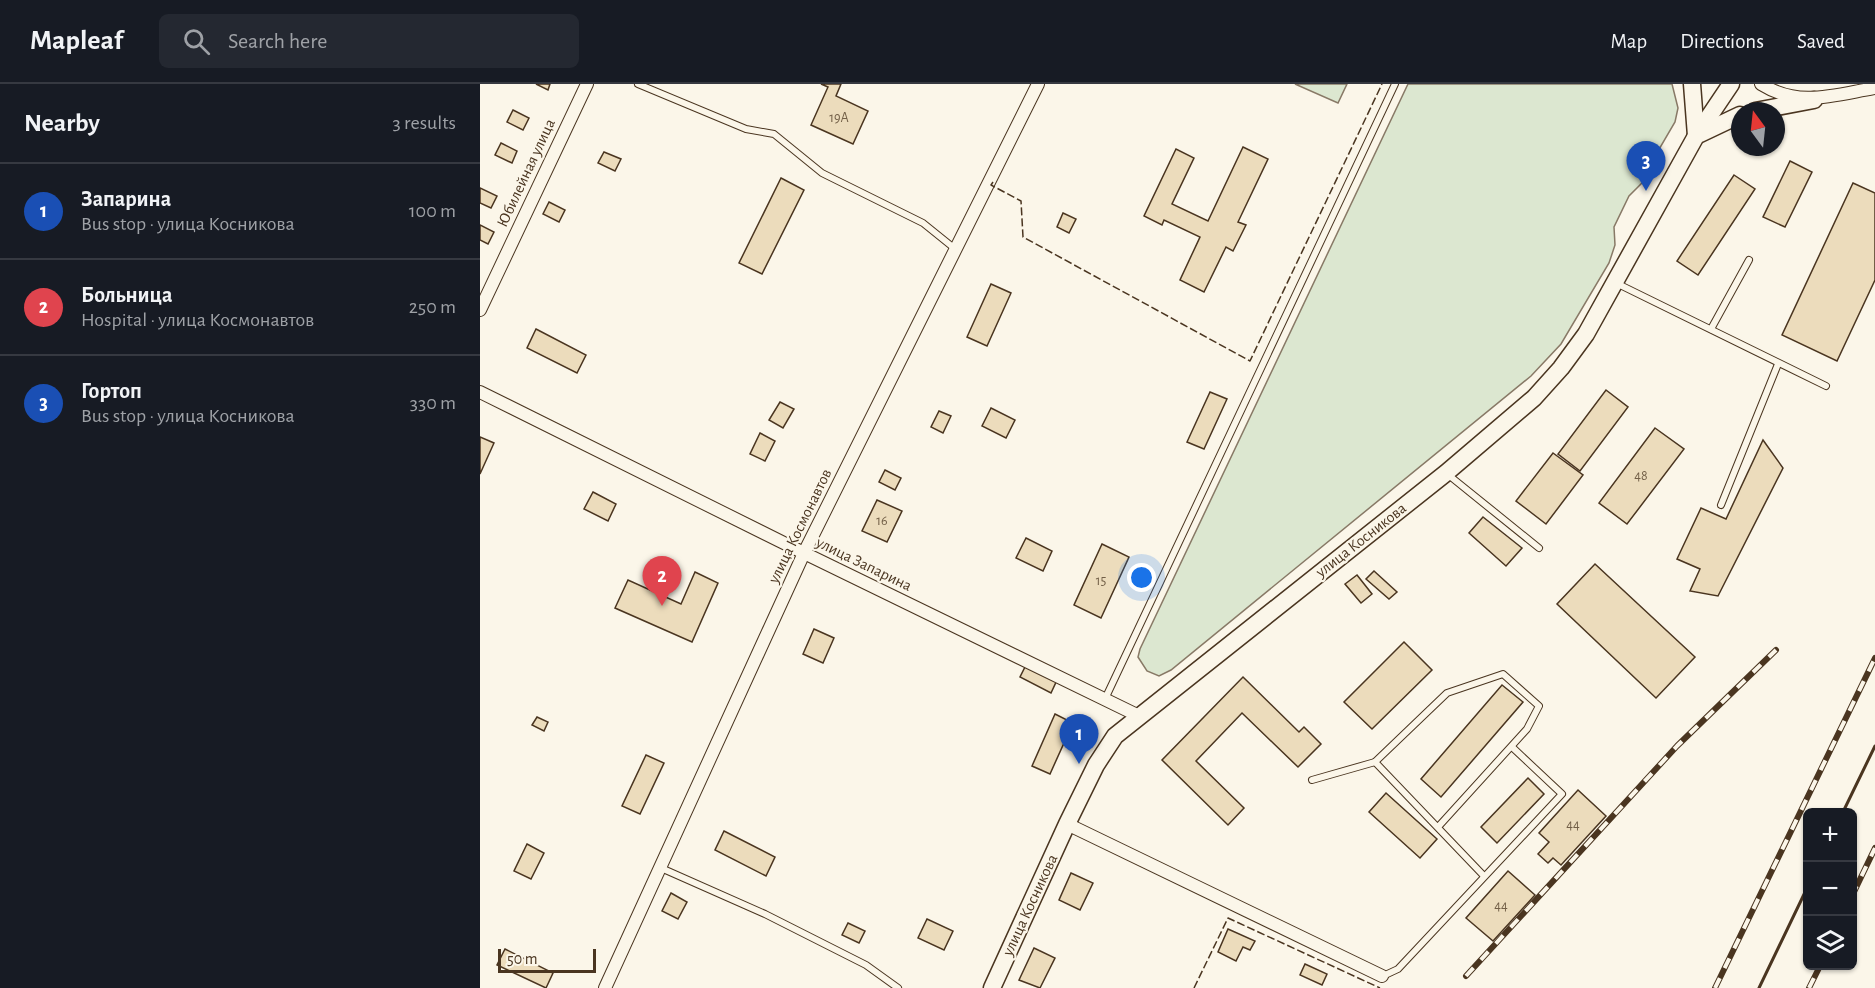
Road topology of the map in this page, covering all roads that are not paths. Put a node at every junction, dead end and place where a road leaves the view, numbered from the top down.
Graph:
1 (587, 84) edge
2 (638, 84) edge
3 (1038, 84) edge
4 (1395, 84) edge
5 (1692, 84) edge
6 (1731, 84) edge
7 (1761, 84) edge
8 (1786, 84) edge
9 (1875, 88) edge
10 (1814, 100) junction
11 (1785, 105) edge
12 (1731, 119) edge
13 (1696, 136) junction
14 (954, 248) junction
15 (1749, 260) dead end
16 (1615, 282) junction
17 (480, 309) edge
18 (1711, 329) junction
19 (1778, 364) junction
20 (1826, 387) dead end
21 (480, 392) edge
22 (1446, 472) junction
23 (1721, 505) dead end
24 (1539, 548) dead end
25 (804, 553) junction
26 (1106, 699) junction
27 (1139, 716) junction
28 (1512, 747) junction
29 (1375, 762) junction
30 (1312, 780) dead end
31 (1067, 824) junction
32 (1438, 827) junction
33 (660, 868) junction
34 (1484, 876) junction
35 (1382, 976) joint
36 (605, 988) edge
37 (898, 988) edge
38 (992, 988) edge

1 - 17 street, Юбилейная улица
2 - 14 lane
3 - 14 street, улица Космонавтов
4 - 26 lane
5 - 13 street
6 - 13 street, улица Косникова
7 - 10 street
8 - 10 street
9 - 10 street
10 - 11 street
12 - 13 street
13 - 16 street, улица Косникова
14 - 25 street, улица Космонавтов
15 - 18 lane
16 - 18 lane
16 - 22 street, улица Косникова
18 - 19 lane
19 - 20 lane
19 - 23 lane
21 - 25 street, улица Запарина
22 - 24 lane
22 - 27 street, улица Косникова
25 - 26 street, улица Запарина
25 - 33 street, улица Космонавтов
26 - 27 street, улица Запарина
27 - 31 street, улица Косникова
28 - 29 lane
28 - 32 lane
28 - 34 lane
29 - 30 lane
29 - 32 lane
31 - 35 street
31 - 38 street, улица Косникова
32 - 34 lane
33 - 36 street, улица Космонавтов
33 - 37 lane
34 - 35 lane

